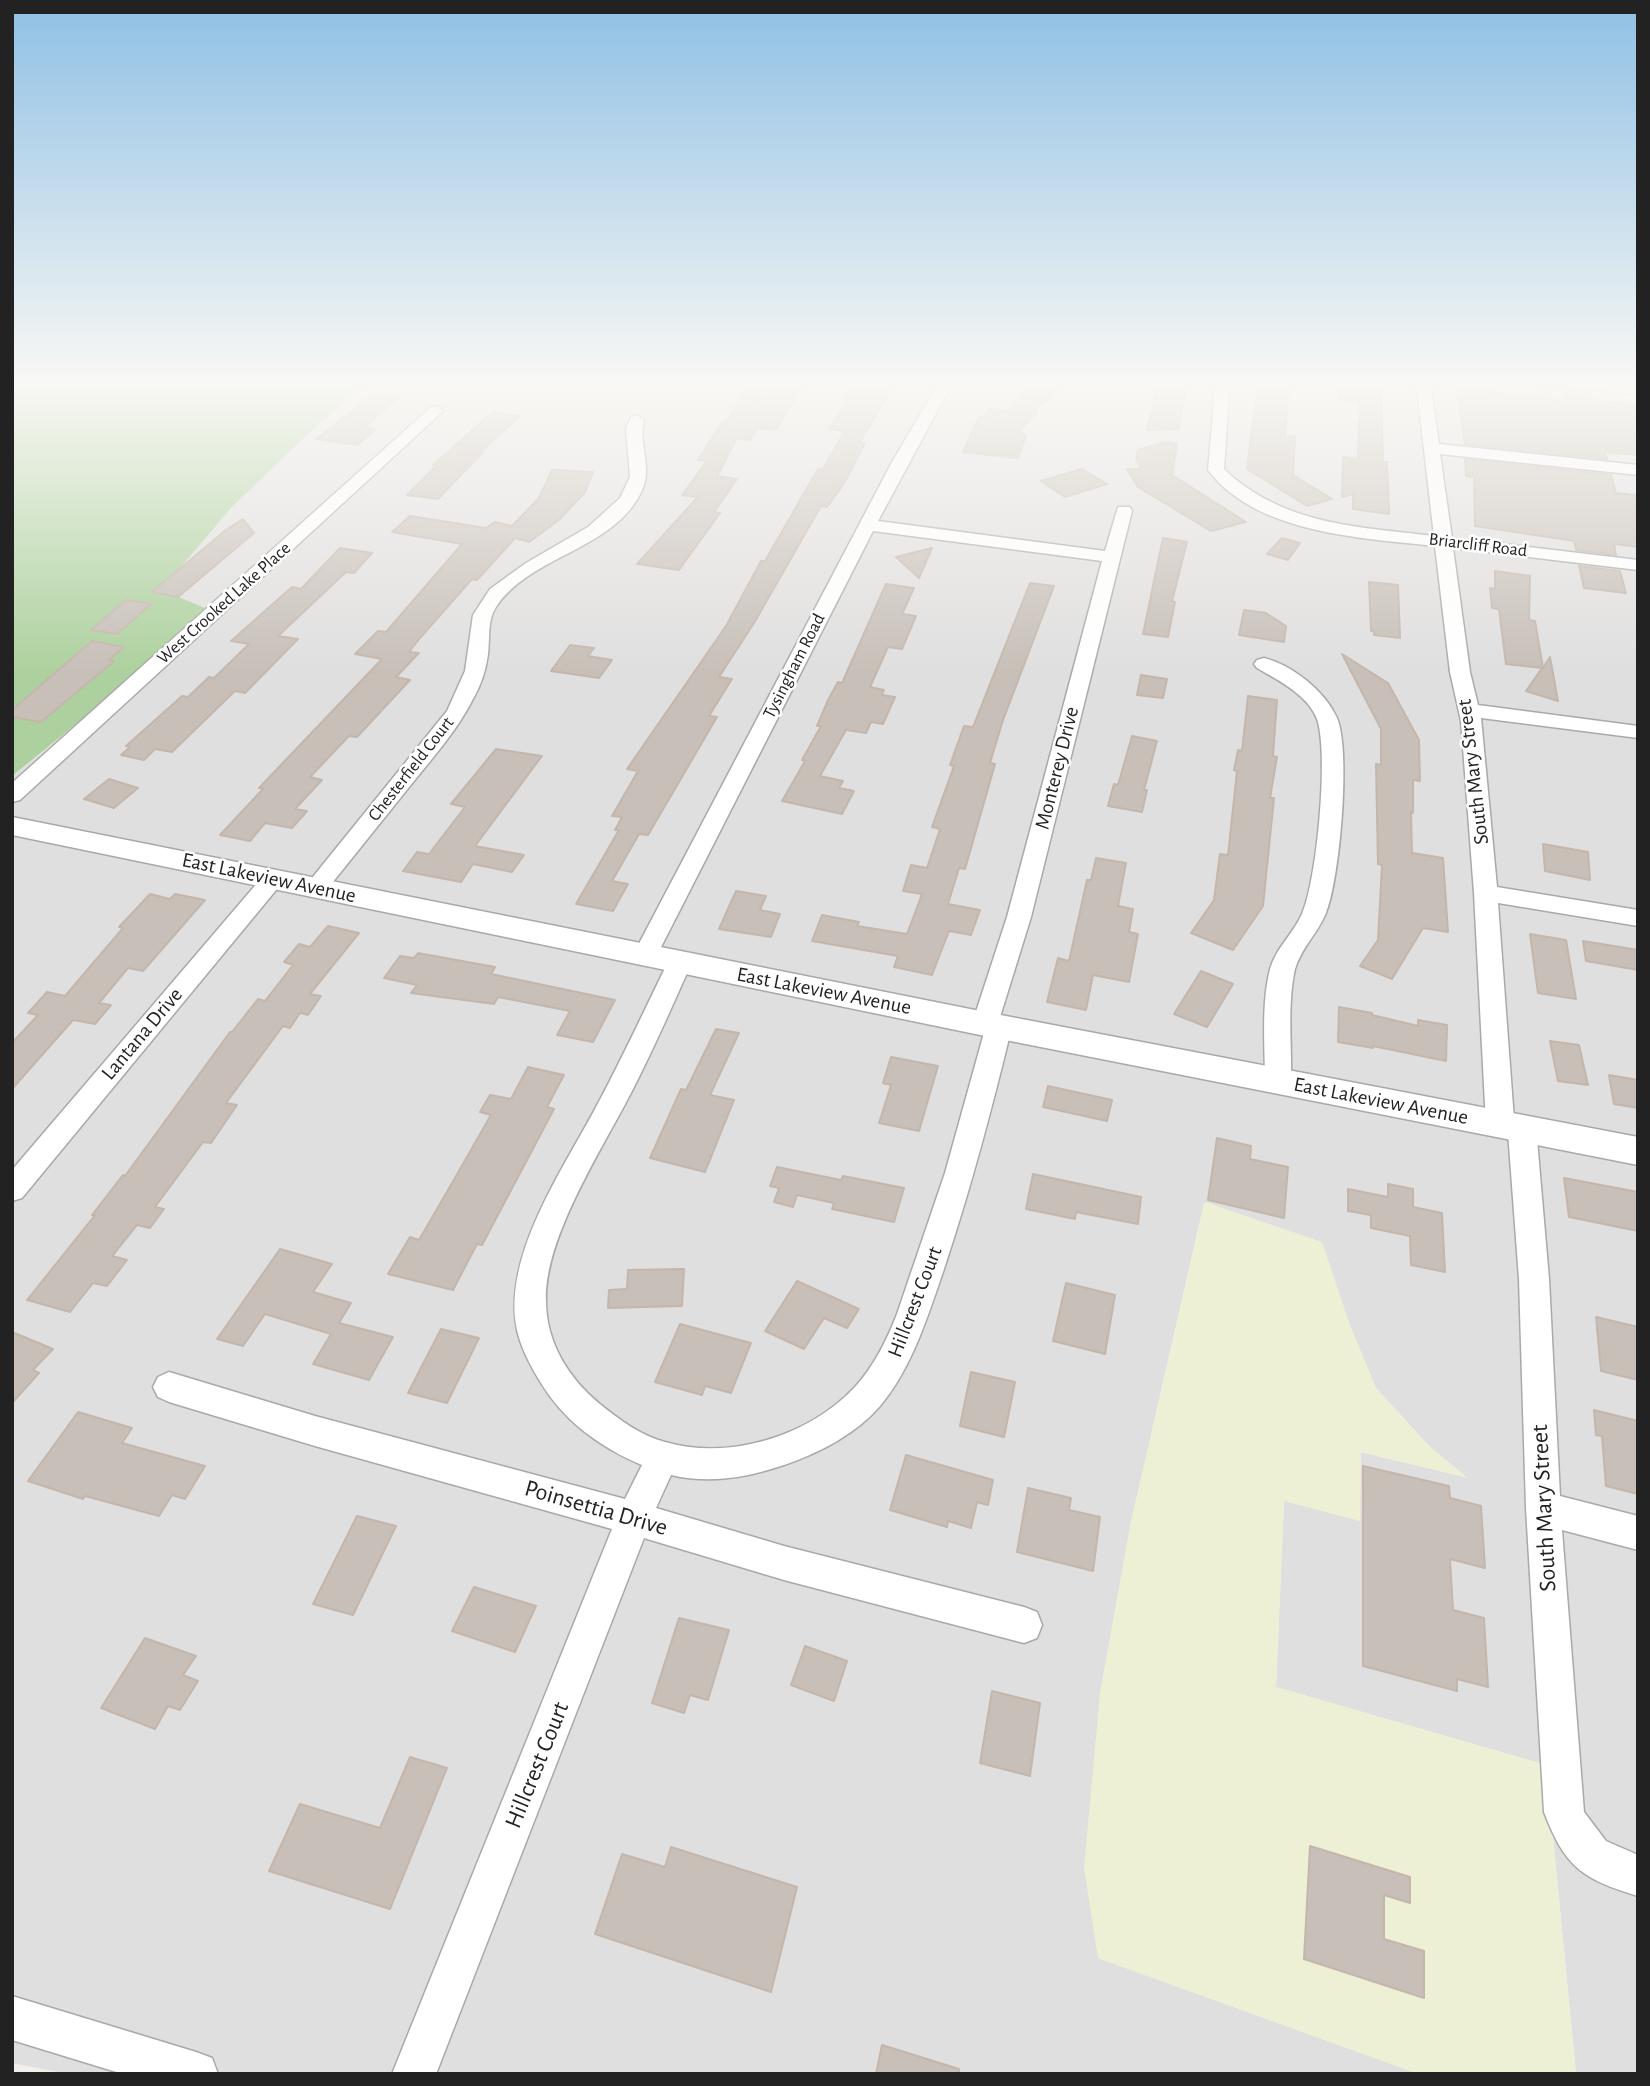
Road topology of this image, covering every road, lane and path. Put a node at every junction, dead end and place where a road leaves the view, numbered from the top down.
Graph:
1 (362, 477) edge
2 (638, 477) edge
3 (892, 477) edge
4 (1224, 477) edge
5 (1436, 477) edge
6 (1125, 510) dead end
7 (869, 525) junction
8 (1445, 541) junction
9 (1112, 557) junction
10 (1638, 565) edge
11 (1264, 664) dead end
12 (1469, 710) junction
13 (1638, 732) edge
14 (12, 795) edge
15 (12, 826) edge
16 (273, 879) junction
17 (316, 888) junction
18 (1486, 894) junction
19 (1638, 918) edge
20 (645, 955) junction
21 (680, 962) junction
22 (992, 1025) junction
23 (1278, 1081) junction
24 (1511, 1126) junction
25 (1638, 1151) edge
26 (12, 1190) edge
27 (169, 1387) dead end
28 (662, 1458) junction
29 (1543, 1508) junction
30 (634, 1518) junction
31 (1638, 1533) edge
32 (1024, 1625) dead end
33 (1625, 1872) edge
34 (12, 2018) edge
35 (196, 2074) edge
36 (414, 2074) edge

1 - 14 street, West Crooked Lake Place
2 - 17 street, Chesterfield Court
3 - 7 street, Tysingham Road
4 - 8 street, Briarcliff Road
5 - 8 street, South Mary Street
6 - 9 street, Monterey Drive
7 - 9 street
7 - 20 street, Tysingham Road
8 - 10 street, Briarcliff Road
8 - 12 street, South Mary Street
9 - 22 street, Monterey Drive
11 - 23 street
12 - 13 street
12 - 18 street, South Mary Street
15 - 16 street, East Lakeview Avenue
16 - 17 street, East Lakeview Avenue
16 - 26 street, Lantana Drive
17 - 20 street, East Lakeview Avenue
18 - 19 street
18 - 24 street, South Mary Street
20 - 21 street, East Lakeview Avenue
21 - 22 street, East Lakeview Avenue
21 - 28 street, Hillcrest Court
22 - 23 street, East Lakeview Avenue
22 - 28 street, Hillcrest Court
23 - 24 street, East Lakeview Avenue
24 - 25 street, East Lakeview Avenue
24 - 29 street, South Mary Street
27 - 30 street, Poinsettia Drive
28 - 30 street, Hillcrest Court
29 - 31 street
29 - 33 street, South Mary Street
30 - 32 street, Poinsettia Drive
30 - 36 street, Hillcrest Court
34 - 35 street

